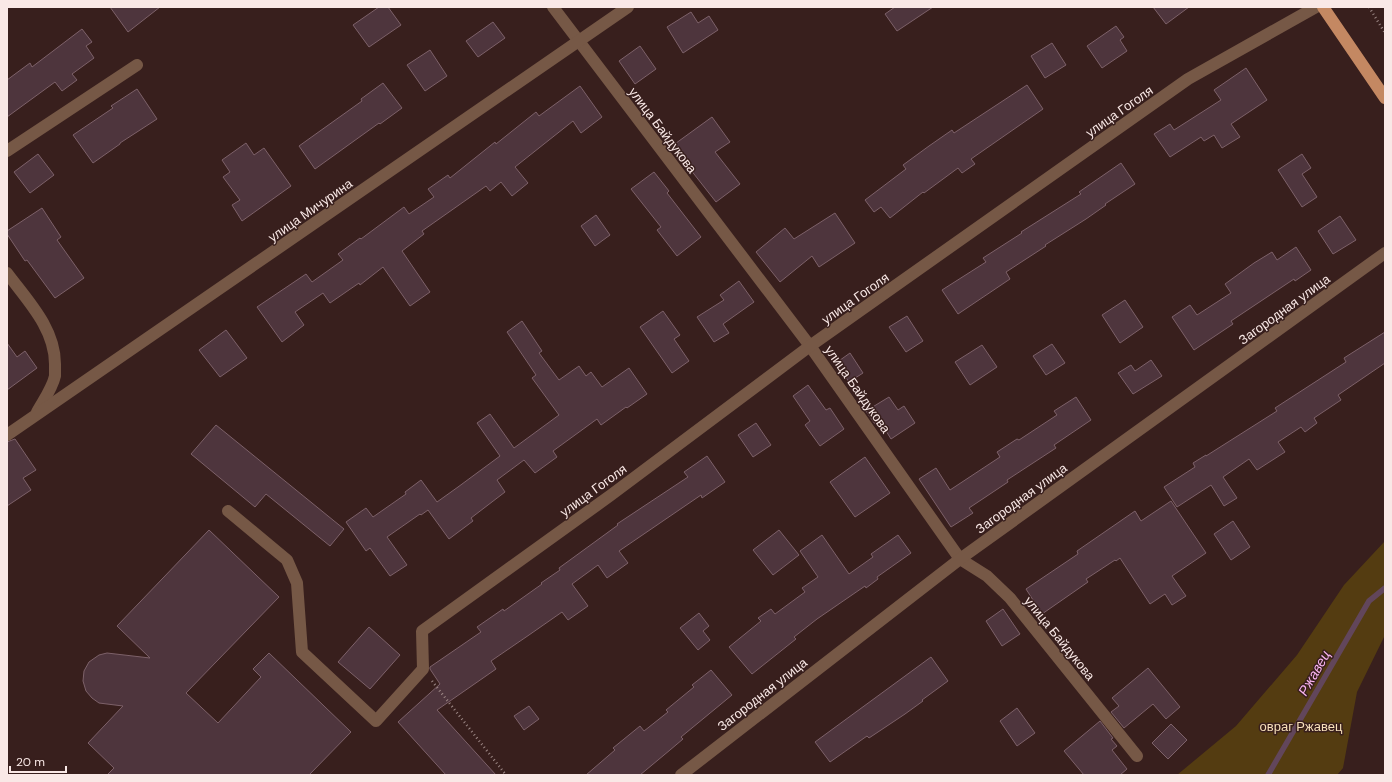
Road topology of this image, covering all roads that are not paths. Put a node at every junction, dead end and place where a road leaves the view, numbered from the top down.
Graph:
1 (553, 7) edge
2 (628, 7) edge
3 (1316, 7) edge
4 (1323, 7) edge
5 (579, 42) junction
6 (137, 65) dead end
7 (1385, 98) edge
8 (7, 151) edge
9 (1385, 254) edge
10 (7, 273) edge
11 (810, 346) junction
12 (34, 417) junction
13 (7, 436) edge
14 (228, 511) dead end
15 (960, 559) junction
16 (1137, 756) dead end
17 (681, 775) edge

1 - 5 street, улица Байдукова
2 - 5 street, улица Мичурина
3 - 11 street, улица Гоголя
4 - 7 main road
5 - 11 street, улица Байдукова
5 - 12 street, улица Мичурина
6 - 8 street
9 - 15 street, Загородная улица
10 - 12 street
11 - 14 street, улица Гоголя
11 - 15 street, улица Байдукова
12 - 13 street, улица Мичурина
15 - 16 street, улица Байдукова
15 - 17 street, Загородная улица

